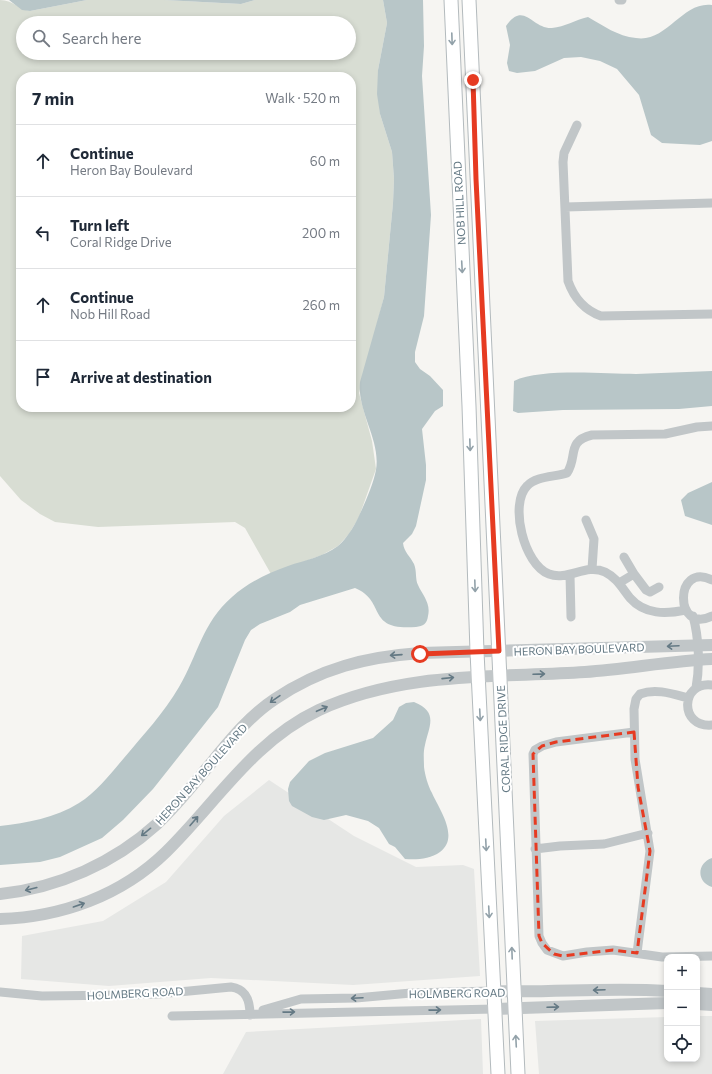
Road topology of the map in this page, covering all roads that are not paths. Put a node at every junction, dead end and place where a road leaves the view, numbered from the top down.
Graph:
1 (450, 0) edge
2 (469, 0) edge
3 (577, 125) dead end
4 (712, 203) edge
5 (566, 207) junction
6 (712, 314) edge
7 (487, 404) joint
8 (469, 406) joint
9 (712, 426) edge
10 (586, 520) dead end
11 (624, 557) dead end
12 (592, 569) junction
13 (634, 574) junction
14 (570, 575) junction
15 (712, 580) edge
16 (619, 583) junction
17 (659, 587) dead end
18 (690, 613) junction
19 (571, 616) dead end
20 (712, 616) edge
21 (712, 644) edge
22 (697, 645) junction
23 (499, 651) junction
24 (477, 652) junction
25 (712, 659) edge
26 (698, 660) junction
27 (478, 676) junction
28 (500, 676) junction
29 (712, 685) edge
30 (696, 688) junction
31 (688, 698) junction
32 (712, 725) edge
33 (634, 732) junction
34 (648, 833) junction
35 (535, 849) junction
36 (0, 894) edge
37 (0, 919) edge
38 (637, 953) junction
39 (712, 956) edge
40 (493, 991) junction
41 (664, 991) edge
42 (0, 992) edge
43 (514, 992) junction
44 (700, 993) edge
45 (712, 994) edge
46 (664, 1003) edge
47 (700, 1004) edge
48 (712, 1005) edge
49 (514, 1008) junction
50 (494, 1009) junction
51 (250, 1015) junction
52 (172, 1016) dead end
53 (498, 1074) edge
54 (518, 1074) edge

1 -> 8 main road, NOB HILL ROAD
2 - 7 main road, NOB HILL ROAD
3 - 5 street
4 - 5 street
5 - 6 street
7 - 23 main road, CORAL RIDGE DRIVE
8 -> 24 main road, CORAL RIDGE DRIVE
9 - 14 street
10 - 12 street
11 - 13 street
12 - 14 street
12 - 16 street
13 - 16 street
13 - 17 street
14 - 19 street
15 - 18 street
16 - 18 street
18 - 20 street
18 - 22 street
21 - 22 street, HERON BAY BOULEVARD
22 -> 23 street, HERON BAY BOULEVARD
22 - 26 street
23 - 24 street, HERON BAY BOULEVARD
23 - 28 main road, CORAL RIDGE DRIVE
24 - 27 main road, CORAL RIDGE DRIVE
24 -> 36 street, HERON BAY BOULEVARD
25 - 26 street, HERON BAY BOULEVARD
28 -> 26 street, HERON BAY BOULEVARD
26 - 30 street
27 - 28 street, HERON BAY BOULEVARD
37 -> 27 street, HERON BAY BOULEVARD
27 -> 40 main road, CORAL RIDGE DRIVE
43 -> 28 main road, CORAL RIDGE DRIVE
29 - 30 street
30 - 31 street
31 - 32 street
31 - 33 street
33 - 34 street
33 - 35 street
34 - 35 street
34 - 38 street
35 - 38 street
38 - 39 street
40 - 43 street, HOLMBERG ROAD
40 - 50 main road, CORAL RIDGE DRIVE
40 -> 51 street, HOLMBERG ROAD
41 -> 43 street, HOLMBERG ROAD
42 - 51 street, HOLMBERG ROAD
43 - 49 main road, CORAL RIDGE DRIVE
44 - 45 street
49 -> 46 street, HOLMBERG ROAD
47 - 48 street
49 - 50 street, HOLMBERG ROAD
54 -> 49 main road, CORAL RIDGE DRIVE
51 -> 50 street, HOLMBERG ROAD
50 - 53 main road, CORAL RIDGE DRIVE
51 - 52 street

